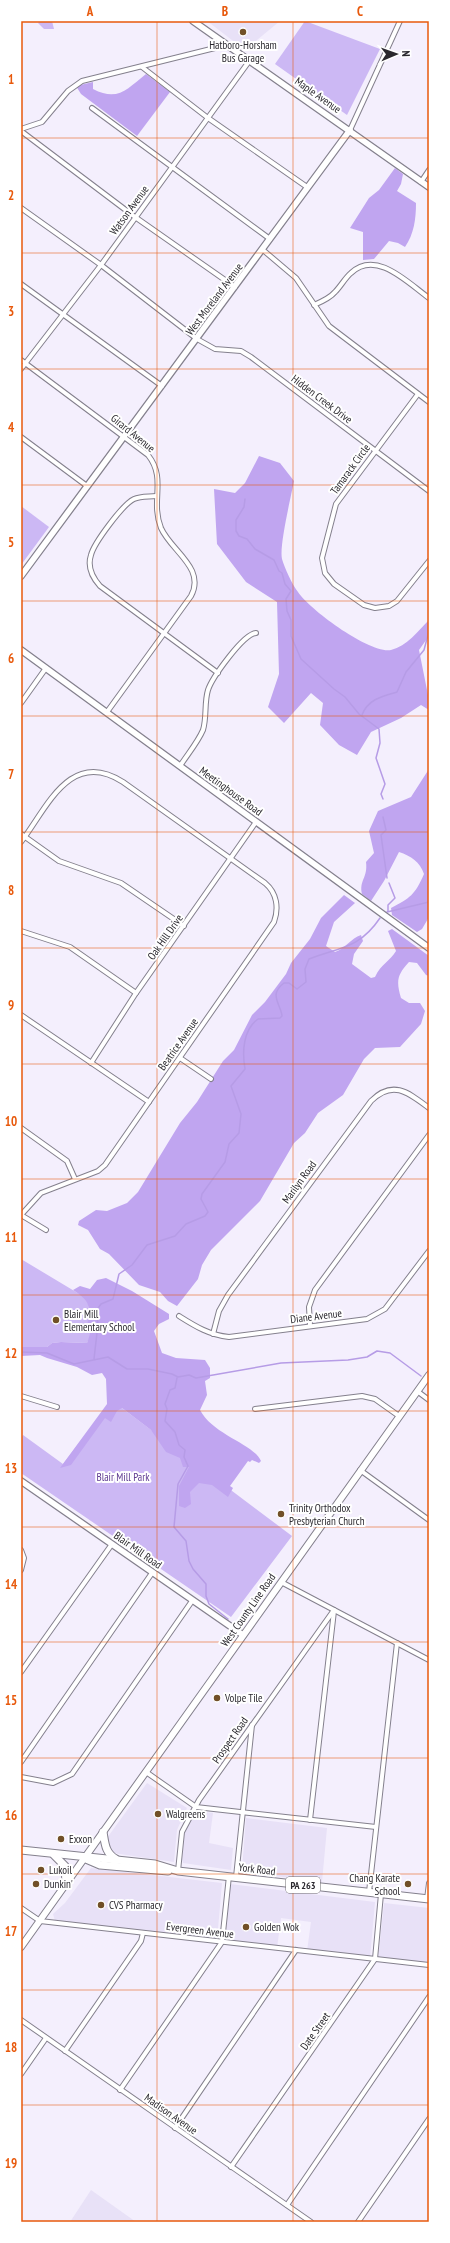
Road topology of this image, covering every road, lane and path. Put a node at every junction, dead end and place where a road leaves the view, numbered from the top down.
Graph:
1 (194, 21) edge
2 (400, 21) edge
3 (228, 45) junction
4 (250, 60) junction
5 (142, 67) junction
6 (92, 108) dead end
7 (208, 118) junction
8 (21, 130) edge
9 (350, 130) junction
10 (172, 167) junction
11 (429, 170) edge
12 (421, 182) junction
13 (429, 187) edge
14 (307, 188) junction
15 (21, 208) edge
16 (135, 217) junction
17 (270, 239) junction
18 (263, 250) junction
19 (101, 265) junction
20 (21, 284) edge
21 (235, 287) junction
22 (429, 298) edge
23 (314, 305) junction
24 (63, 316) junction
25 (197, 339) junction
26 (21, 360) edge
27 (25, 363) junction
28 (21, 369) edge
29 (162, 386) junction
30 (418, 394) junction
31 (429, 402) edge
32 (21, 437) edge
33 (125, 437) junction
34 (375, 450) junction
35 (88, 486) junction
36 (429, 491) edge
37 (156, 496) junction
38 (429, 561) edge
39 (21, 576) edge
40 (256, 633) dead end
41 (164, 634) junction
42 (21, 650) edge
43 (46, 668) junction
44 (218, 674) junction
45 (21, 703) edge
46 (107, 712) junction
47 (180, 766) junction
48 (256, 822) junction
49 (23, 836) edge
50 (21, 842) edge
51 (229, 858) junction
52 (184, 926) junction
53 (21, 931) edge
54 (429, 948) edge
55 (136, 993) junction
56 (21, 1015) edge
57 (180, 1058) junction
58 (91, 1063) junction
59 (211, 1079) dead end
60 (149, 1102) junction
61 (429, 1108) edge
62 (21, 1128) edge
63 (429, 1135) edge
64 (75, 1178) junction
65 (21, 1215) edge
66 (46, 1230) dead end
67 (428, 1255) edge
68 (179, 1316) dead end
69 (310, 1326) junction
70 (212, 1334) junction
71 (429, 1375) edge
72 (417, 1391) junction
73 (21, 1396) edge
74 (429, 1400) edge
75 (57, 1407) dead end
76 (255, 1409) dead end
77 (399, 1416) junction
78 (360, 1470) junction
79 (21, 1481) edge
80 (429, 1520) edge
81 (112, 1544) junction
82 (21, 1550) edge
83 (21, 1570) edge
84 (152, 1573) junction
85 (280, 1582) junction
86 (192, 1600) junction
87 (334, 1610) junction
88 (243, 1635) junction
89 (397, 1643) junction
90 (428, 1658) edge
91 (21, 1672) edge
92 (252, 1724) junction
93 (21, 1762) edge
94 (146, 1772) junction
95 (21, 1777) edge
96 (195, 1806) junction
97 (243, 1812) junction
98 (310, 1820) junction
99 (376, 1827) junction
100 (104, 1832) junction
101 (21, 1850) edge
102 (54, 1854) junction
103 (84, 1858) junction
104 (120, 1860) junction
105 (178, 1871) junction
106 (232, 1877) junction
107 (429, 1883) edge
108 (66, 1884) junction
109 (369, 1892) junction
110 (381, 1894) junction
111 (428, 1899) edge
112 (21, 1908) edge
113 (40, 1921) junction
114 (143, 1933) junction
115 (222, 1942) junction
116 (21, 1947) edge
117 (296, 1950) junction
118 (375, 1959) junction
119 (429, 1966) edge
120 (429, 1997) edge
121 (21, 2020) edge
122 (46, 2038) junction
123 (65, 2051) junction
124 (21, 2074) edge
125 (120, 2090) junction
126 (429, 2119) edge
127 (176, 2128) junction
128 (231, 2167) junction
129 (287, 2206) junction
130 (310, 2222) edge
131 (358, 2222) edge

1 - 3 street, Maple Avenue
2 - 9 street, West Moreland Avenue
3 - 4 street, Maple Avenue
3 - 5 street
4 - 7 street, Watson Avenue
4 - 9 street, Maple Avenue
5 - 7 street
5 - 8 street
6 - 10 street
7 - 10 street, Watson Avenue
7 - 14 street
8 - 16 street
9 - 12 street, Maple Avenue
9 - 14 street, West Moreland Avenue
10 - 16 street, Watson Avenue
10 - 17 street
11 - 12 street
12 - 13 street, Maple Avenue
14 - 17 street, West Moreland Avenue
15 - 19 street, Hidden Creek Drive
16 - 19 street, Watson Avenue
16 - 21 street
17 - 18 street, West Moreland Avenue
18 - 21 street, West Moreland Avenue
18 - 23 street
19 - 24 street, Watson Avenue
19 - 25 street, Hidden Creek Drive
20 - 24 street
21 - 25 street, West Moreland Avenue
22 - 23 street
23 - 30 street
24 - 27 street, Watson Avenue
24 - 29 street
25 - 29 street, West Moreland Avenue
25 - 34 street, Hidden Creek Drive
26 - 27 street, Girard Avenue
27 - 28 street, Watson Avenue
27 - 33 street, Girard Avenue
29 - 33 street, West Moreland Avenue
30 - 31 street
30 - 34 street, Tamarack Circle
32 - 35 street
33 - 35 street, West Moreland Avenue
33 - 37 street, Girard Avenue
34 - 36 street, Hidden Creek Drive
34 - 38 street, Tamarack Circle
35 - 39 street, West Moreland Avenue
37 - 41 street, Girard Avenue
37 - 41 street
40 - 44 street
41 - 44 street
41 - 46 street, Girard Avenue
42 - 43 street, Meetinghouse Road
43 - 45 street
43 - 46 street, Meetinghouse Road
44 - 47 street
46 - 47 street, Meetinghouse Road
47 - 48 street, Meetinghouse Road
48 - 51 street, Oak Hill Drive
48 - 54 street, Meetinghouse Road
49 - 50 street, Beatrice Avenue
49 - 51 street, Beatrice Avenue
49 - 52 street
51 - 52 street, Oak Hill Drive
51 - 57 street, Beatrice Avenue
52 - 55 street, Oak Hill Drive
53 - 55 street
55 - 58 street, Oak Hill Drive
56 - 58 street
57 - 59 street
57 - 60 street, Beatrice Avenue
58 - 60 street
60 - 64 street, Beatrice Avenue
61 - 70 street, Marilyn Road
62 - 64 street
63 - 69 street
64 - 65 street, Beatrice Avenue
65 - 66 street
67 - 69 street, Diane Avenue
68 - 70 street, Diane Avenue
69 - 70 street, Diane Avenue
71 - 72 main road, West County Line Road
72 - 74 street
72 - 77 main road, West County Line Road
73 - 75 street
76 - 77 street
77 - 78 main road, West County Line Road
78 - 80 street
78 - 85 main road, West County Line Road
79 - 81 street, Blair Mill Road
81 - 84 street, Blair Mill Road
81 - 91 street
82 - 83 street
84 - 86 street, Blair Mill Road
84 - 93 street
85 - 87 street
85 - 88 main road, West County Line Road
86 - 88 street, Blair Mill Road
86 - 95 street
87 - 89 street
87 - 92 street, Prospect Road
87 - 98 street
88 - 94 main road, West County Line Road
89 - 90 street
89 - 99 street
92 - 96 street, Prospect Road
92 - 97 street
94 - 96 street
94 - 100 main road, West County Line Road
96 - 97 street
96 - 105 street, Prospect Road
97 - 98 street
97 - 106 street
98 - 99 street
99 - 109 street
100 - 103 main road, West County Line Road
100 - 104 highway
101 - 102 highway, PA 263
102 - 103 highway, PA 263
102 - 108 highway
103 - 104 highway, York Road / PA 263
103 - 105 highway, York Road / PA 263
103 - 108 main road, West County Line Road
104 - 105 highway, York Road / PA 263
105 - 106 highway, York Road / PA 263
106 - 109 highway, York Road / PA 263
106 - 115 street
107 - 111 street
108 - 113 main road, West County Line Road
109 - 110 highway, York Road / PA 263
110 - 111 highway, York Road / PA 263
110 - 118 street, Date Street
112 - 113 street
113 - 114 street, Evergreen Avenue
113 - 116 main road, West County Line Road
114 - 115 street, Evergreen Avenue
114 - 123 street
115 - 117 street, Evergreen Avenue
115 - 125 street
117 - 118 street, Evergreen Avenue
117 - 127 street
118 - 119 street, Evergreen Avenue
118 - 128 street, Date Street
120 - 129 street
121 - 122 street, Madison Avenue
122 - 123 street, Madison Avenue
122 - 124 street
123 - 125 street, Madison Avenue
125 - 127 street, Madison Avenue
126 - 131 street
127 - 128 street, Madison Avenue
128 - 129 street, Madison Avenue
129 - 130 street, Madison Avenue

